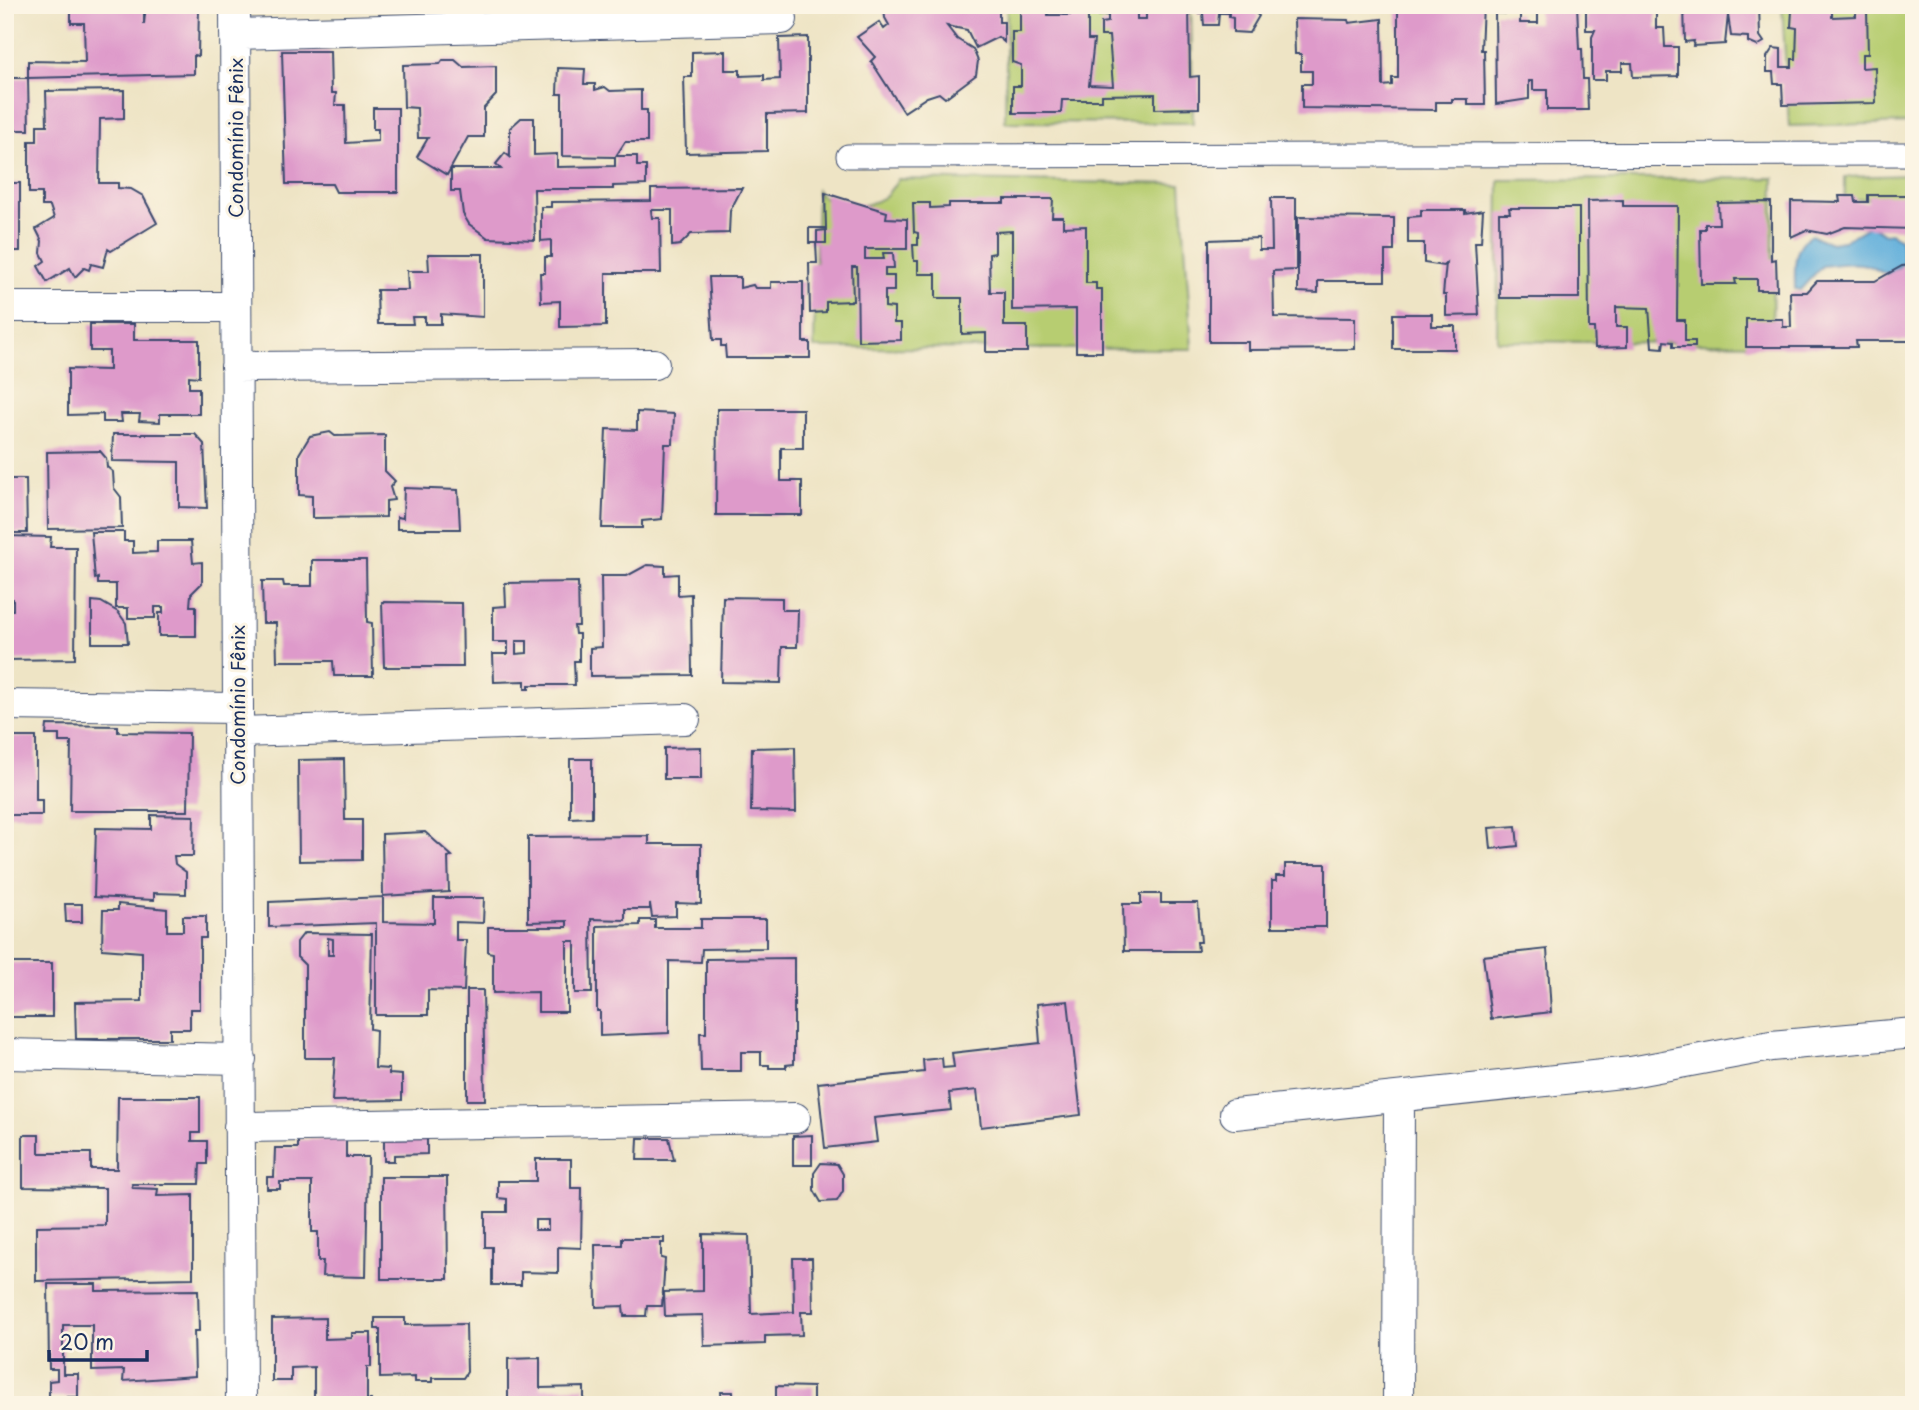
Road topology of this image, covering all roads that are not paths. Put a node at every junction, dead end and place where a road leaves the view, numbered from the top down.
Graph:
1 (235, 19) edge
2 (782, 19) dead end
3 (1914, 154) edge
4 (848, 156) dead end
5 (5, 307) edge
6 (236, 307) junction
7 (654, 364) dead end
8 (236, 367) junction
9 (5, 705) edge
10 (685, 719) dead end
11 (238, 720) junction
12 (1914, 1033) edge
13 (5, 1054) edge
14 (241, 1059) junction
15 (1399, 1098) junction
16 (1235, 1114) dead end
17 (795, 1118) dead end
18 (239, 1127) junction
19 (241, 1405) edge
20 (1398, 1405) edge

1 - 2 street
1 - 6 street, Condomínio Fênix
3 - 4 street
5 - 6 street
6 - 8 street, Condomínio Fênix
7 - 8 street
8 - 11 street, Condomínio Fênix
9 - 11 street
10 - 11 street
11 - 14 street, Condomínio Fênix
12 - 15 street
13 - 14 street
14 - 18 street, Condomínio Fênix
15 - 16 street
15 - 20 street
17 - 18 street
18 - 19 street, Condomínio Fênix

